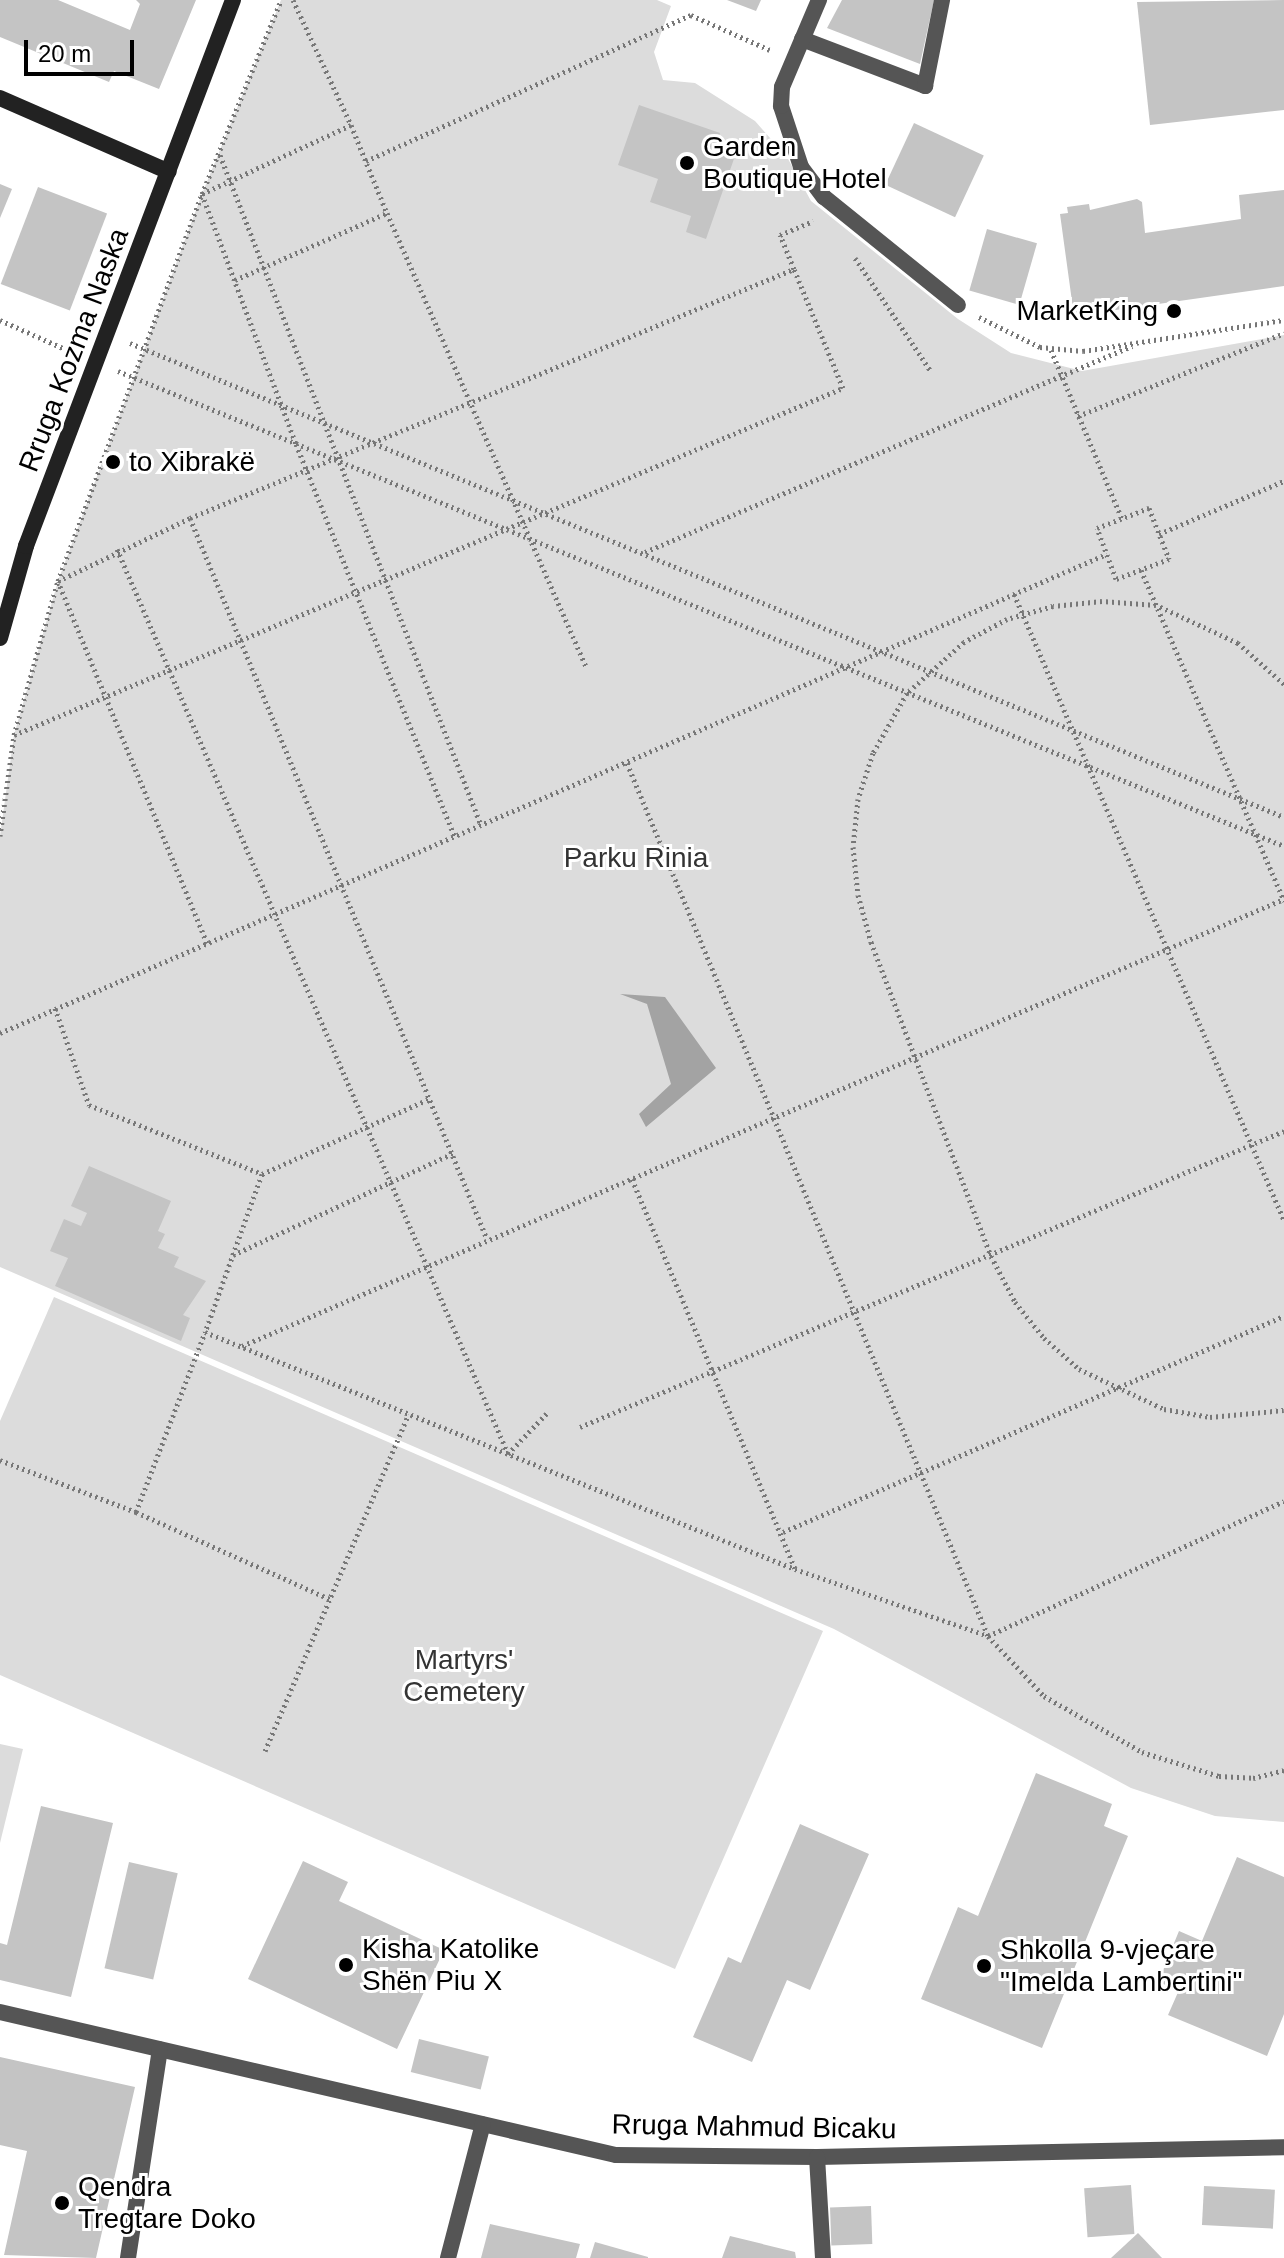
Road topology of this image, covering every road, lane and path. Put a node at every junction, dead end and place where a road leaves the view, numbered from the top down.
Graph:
1 (233, 0) edge
2 (281, 0) edge
3 (293, 0) edge
4 (819, 0) edge
5 (942, 0) edge
6 (802, 39) junction
7 (792, 60) junction
8 (0, 98) edge
9 (351, 125) junction
10 (220, 154) junction
11 (366, 161) junction
12 (169, 172) junction
13 (230, 181) junction
14 (202, 194) junction
15 (838, 211) junction
16 (387, 213) junction
17 (263, 267) junction
18 (794, 269) junction
19 (235, 280) junction
20 (958, 305) joint
21 (0, 320) edge
22 (1284, 320) edge
23 (1284, 333) edge
24 (110, 335) junction
25 (1132, 346) junction
26 (1051, 349) junction
27 (147, 350) junction
28 (98, 364) junction
29 (930, 370) dead end
30 (1062, 377) junction
31 (135, 378) junction
32 (471, 403) junction
33 (281, 405) junction
34 (1078, 416) junction
35 (323, 422) junction
36 (296, 444) junction
37 (372, 444) junction
38 (336, 458) junction
39 (308, 470) junction
40 (1284, 481) edge
41 (513, 499) junction
42 (545, 512) junction
43 (190, 518) junction
44 (1122, 519) junction
45 (523, 522) junction
46 (504, 530) junction
47 (1159, 534) junction
48 (531, 541) junction
49 (117, 549) junction
50 (644, 553) junction
51 (1107, 554) junction
52 (1141, 570) junction
53 (386, 579) junction
54 (58, 581) junction
55 (357, 591) junction
56 (1014, 594) junction
57 (1156, 605) junction
58 (1023, 615) junction
59 (0, 638) edge
60 (242, 640) junction
61 (886, 652) junction
62 (586, 667) dead end
63 (845, 668) junction
64 (929, 669) junction
65 (170, 670) junction
66 (1284, 684) edge
67 (907, 693) junction
68 (103, 698) junction
69 (1072, 727) junction
70 (14, 735) junction
71 (627, 763) junction
72 (1092, 768) junction
73 (1240, 800) junction
74 (1284, 817) edge
75 (481, 825) junction
76 (1255, 834) junction
77 (0, 836) edge
78 (455, 837) junction
79 (1284, 846) edge
80 (342, 885) junction
81 (1284, 900) edge
82 (278, 913) junction
83 (207, 943) junction
84 (1168, 951) junction
85 (55, 1008) junction
86 (0, 1033) edge
87 (916, 1058) junction
88 (431, 1098) junction
89 (774, 1118) junction
90 (368, 1128) junction
91 (1284, 1131) edge
92 (1252, 1145) junction
93 (454, 1153) junction
94 (262, 1174) junction
95 (632, 1178) junction
96 (390, 1181) junction
97 (1284, 1220) edge
98 (487, 1239) junction
99 (232, 1256) junction
100 (991, 1256) junction
101 (426, 1265) junction
102 (855, 1315) junction
103 (1284, 1316) edge
104 (205, 1332) junction
105 (241, 1346) junction
106 (713, 1372) junction
107 (1118, 1390) junction
108 (1284, 1410) edge
109 (548, 1412) dead end
110 (409, 1414) junction
111 (580, 1427) dead end
112 (508, 1454) junction
113 (0, 1460) edge
114 (921, 1474) junction
115 (1284, 1501) edge
116 (136, 1512) junction
117 (783, 1532) junction
118 (795, 1569) junction
119 (330, 1599) junction
120 (988, 1636) junction
121 (265, 1751) dead end
122 (1284, 1770) edge
123 (0, 2012) edge
124 (160, 2049) junction
125 (483, 2124) junction
126 (1284, 2147) edge
127 (817, 2157) junction
128 (128, 2258) edge
129 (448, 2258) edge
130 (823, 2258) edge

1 - 12 main road, Rruga Kozma Naska
2 - 10 path
3 - 9 path
4 - 6 street
5 - 6 street
6 - 7 street
7 - 11 path
7 - 15 street
8 - 12 main road
9 - 11 path
9 - 13 path
10 - 13 path
10 - 14 path
11 - 16 path
12 - 24 main road, Rruga Kozma Naska
13 - 14 path
13 - 17 path
14 - 19 path
14 - 27 path
15 - 18 path
15 - 20 street
15 - 29 path
16 - 17 path
16 - 32 path
17 - 19 path
17 - 35 path
18 - 32 path
18 - 42 path
19 - 33 path
20 - 26 path
21 - 28 path
22 - 25 path
23 - 34 path
24 - 27 path
24 - 28 main road, Rruga Kozma Naska
25 - 26 path
25 - 30 path
26 - 30 path
27 - 31 path
27 - 33 path
28 - 31 path
28 - 59 main road, Rruga Kozma Naska
30 - 34 path
30 - 50 path
31 - 36 path
31 - 54 path
32 - 37 path
32 - 41 path
33 - 35 path
33 - 36 path
34 - 44 path
35 - 37 path
35 - 38 path
36 - 38 path
36 - 39 path
37 - 38 path
37 - 41 path
38 - 39 path
38 - 46 path
38 - 53 path
39 - 43 path
39 - 55 path
40 - 47 path
41 - 42 path
41 - 45 path
42 - 45 path
42 - 50 path
43 - 49 path
43 - 60 path
44 - 47 path
44 - 51 path
45 - 46 path
45 - 48 path
46 - 48 path
46 - 53 path
47 - 52 path
48 - 62 path
48 - 63 path
49 - 54 path
49 - 65 path
50 - 61 path
51 - 52 path
51 - 56 path
52 - 57 path
53 - 55 path
53 - 75 path
54 - 68 path
54 - 70 path
55 - 60 path
55 - 78 path
56 - 58 path
56 - 61 path
57 - 58 path
57 - 66 path
57 - 73 path
58 - 64 path
58 - 69 path
60 - 65 path
60 - 80 path
61 - 63 path
61 - 64 path
63 - 67 path
63 - 71 path
64 - 67 path
64 - 69 path
65 - 68 path
65 - 82 path
67 - 72 path
67 - 87 path
68 - 70 path
68 - 83 path
69 - 72 path
69 - 73 path
70 - 77 path
71 - 75 path
71 - 89 path
72 - 76 path
72 - 84 path
73 - 74 path
73 - 76 path
75 - 78 path
76 - 79 path
76 - 81 path
78 - 80 path
80 - 82 path
80 - 88 path
81 - 84 path
82 - 83 path
82 - 90 path
83 - 85 path
84 - 87 path
84 - 92 path
85 - 86 path
85 - 94 path
87 - 89 path
87 - 100 path
88 - 90 path
88 - 93 path
89 - 95 path
89 - 102 path
90 - 94 path
90 - 96 path
91 - 92 path
92 - 97 path
92 - 100 path
93 - 96 path
93 - 98 path
94 - 99 path
95 - 98 path
95 - 106 path
96 - 99 path
96 - 101 path
98 - 101 path
99 - 104 path
100 - 102 path
100 - 107 path
101 - 105 path
101 - 112 path
102 - 106 path
102 - 114 path
103 - 107 path
104 - 105 path
104 - 116 path
105 - 110 path
106 - 111 path
106 - 117 path
107 - 108 path
107 - 114 path
109 - 112 path
110 - 112 path
110 - 119 path
112 - 118 path
113 - 116 path
114 - 117 path
114 - 120 path
115 - 120 path
116 - 119 path
117 - 118 path
118 - 120 path
119 - 121 path
120 - 122 path
123 - 124 street, Rruga Mahmud Bicaku
124 - 125 street, Rruga Mahmud Bicaku
124 - 128 street
125 - 127 street, Rruga Mahmud Bicaku
125 - 129 street
126 - 127 street, Rruga Mahmud Bicaku
127 - 130 street

